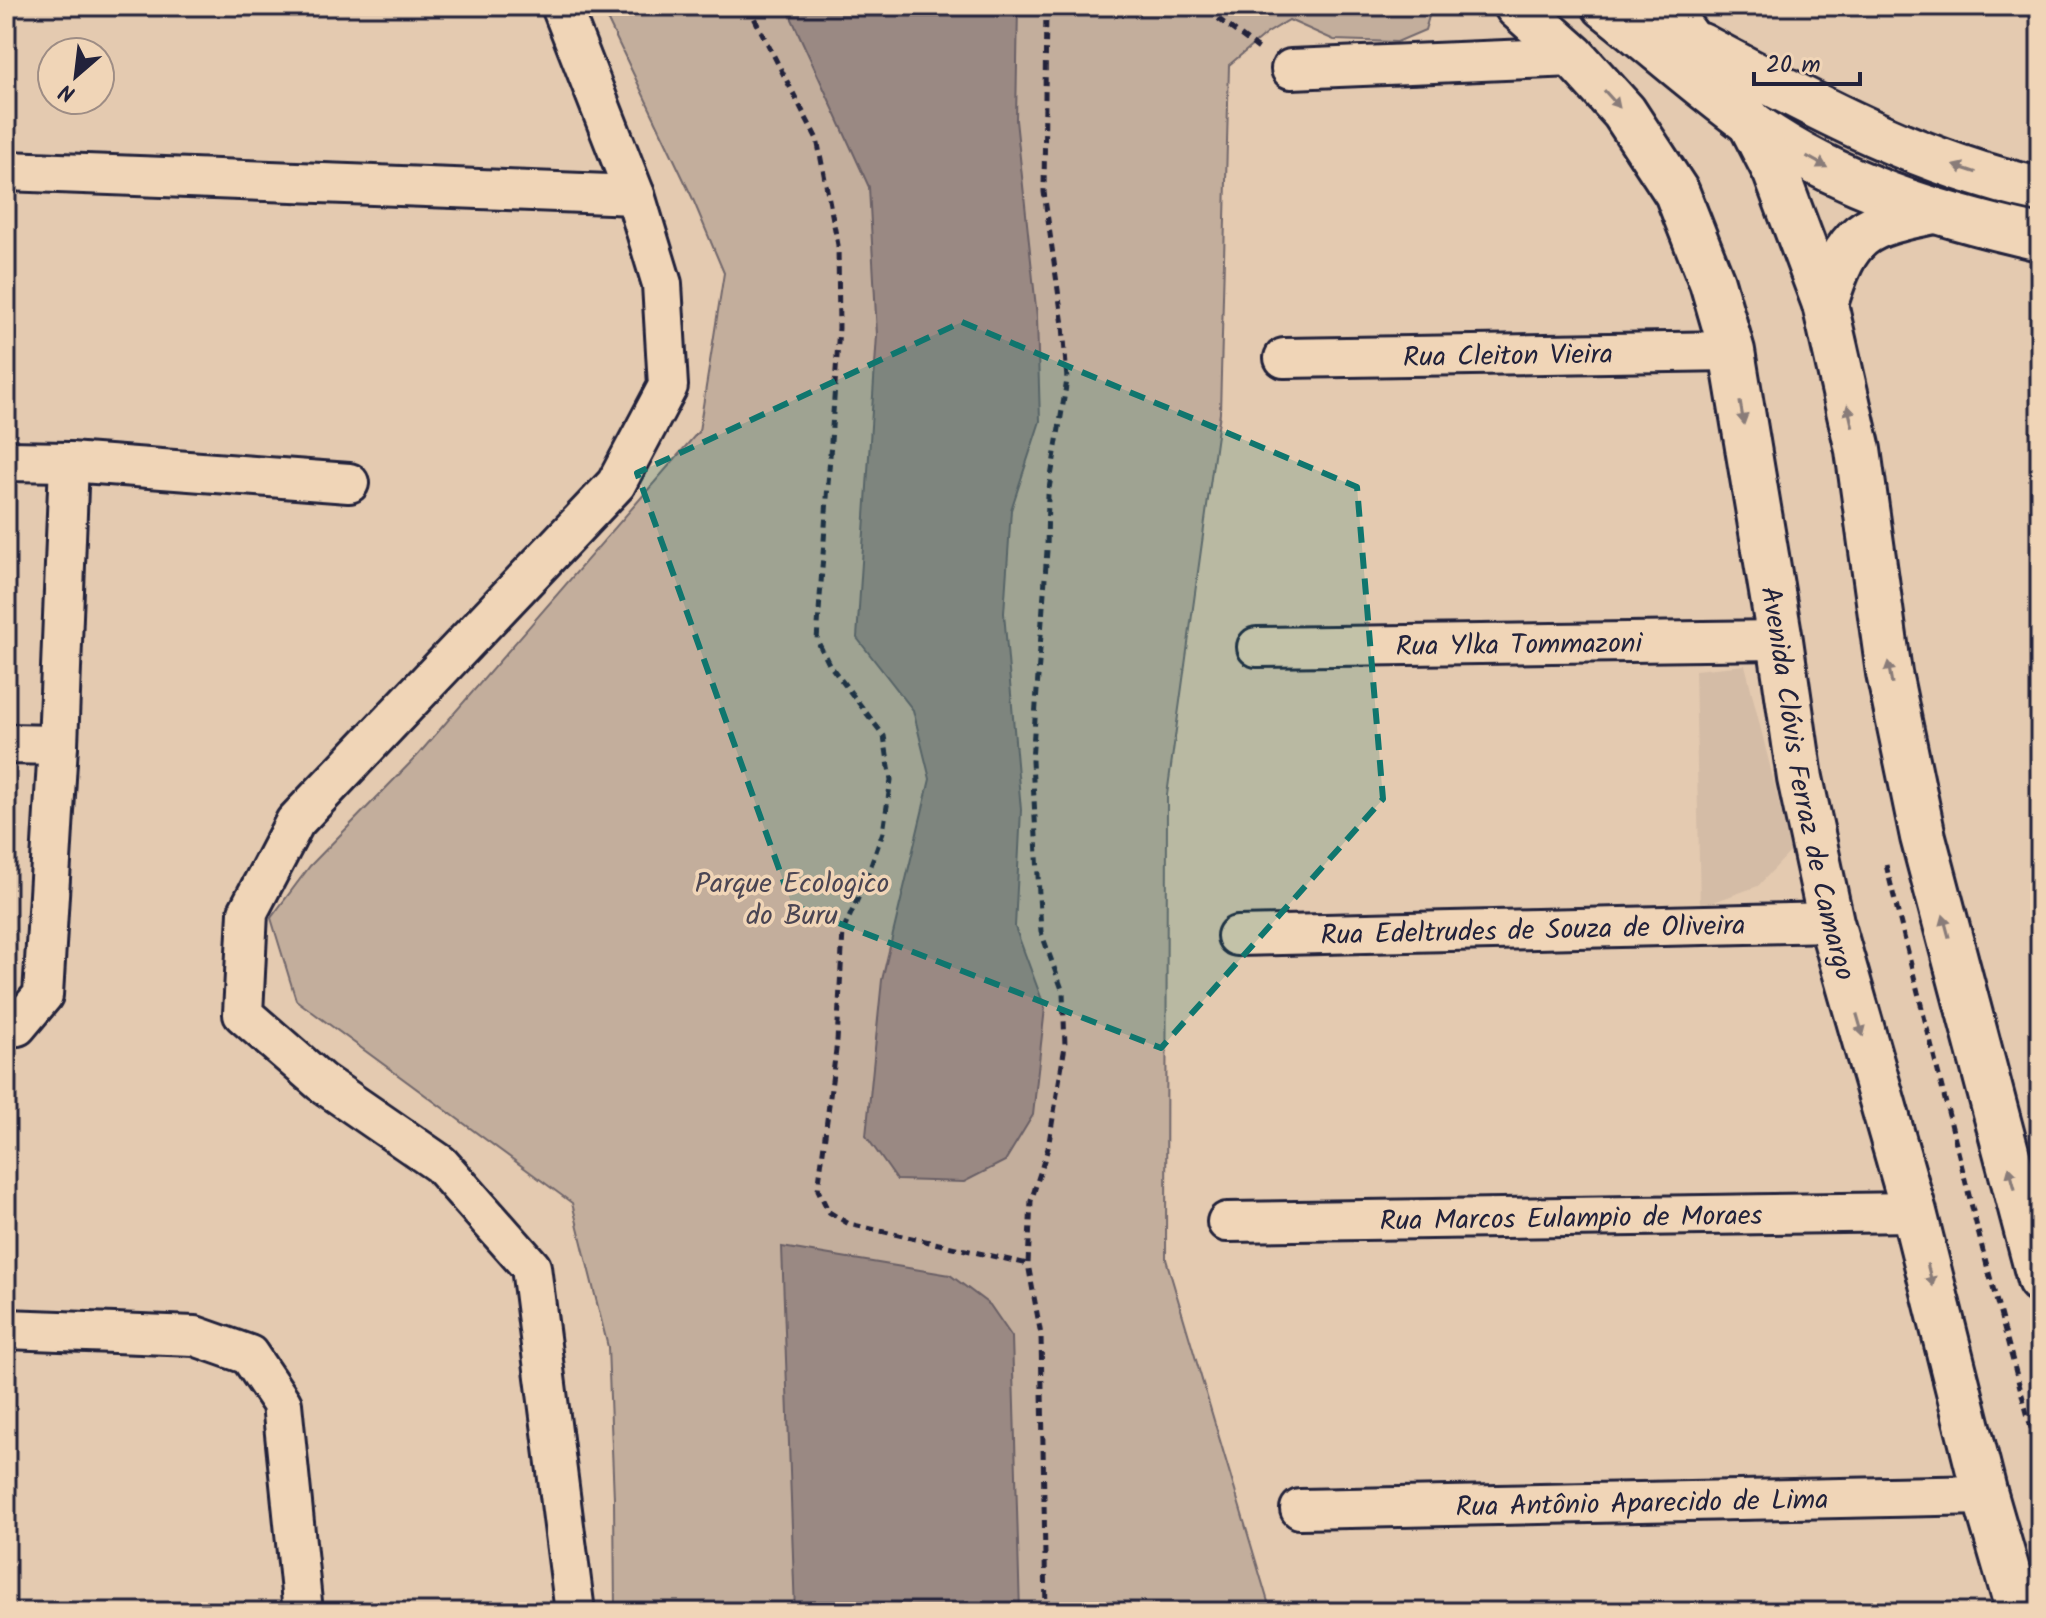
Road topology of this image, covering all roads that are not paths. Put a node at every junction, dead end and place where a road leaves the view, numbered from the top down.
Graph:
1 (561, 6) edge
2 (1517, 6) edge
3 (1605, 6) edge
4 (1664, 6) edge
5 (1693, 42) junction
6 (1574, 57) junction
7 (1291, 69) road end
8 (1750, 122) junction
9 (6, 171) edge
10 (2040, 190) edge
11 (635, 195) junction
12 (1934, 211) junction
13 (2040, 238) edge
14 (1825, 304) junction
15 (1732, 351) junction
16 (1284, 358) dead end
17 (6, 461) edge
18 (69, 462) junction
19 (349, 483) dead end
20 (1780, 640) junction
21 (1257, 647) dead end
22 (6, 744) edge
23 (58, 745) junction
24 (1831, 922) junction
25 (1237, 936) dead end
26 (6, 1028) edge
27 (1914, 1212) junction
28 (1227, 1222) dead end
29 (2040, 1280) edge
30 (6, 1329) edge
31 (1985, 1495) junction
32 (1300, 1509) dead end
33 (303, 1612) edge
34 (575, 1612) edge
35 (2019, 1612) edge

1 - 11 street
2 - 6 main road, Avenida Clóvis Ferraz de Camargo
3 - 8 main road
4 - 5 main road
5 - 8 main road
10 -> 5 main road
6 - 7 street
6 -> 15 main road, Avenida Clóvis Ferraz de Camargo
8 -> 12 main road
8 - 14 main road
9 - 11 street
11 - 34 street
12 - 13 main road
12 - 14 main road
29 -> 14 main road
15 - 16 street, Rua Cleiton Vieira
15 -> 20 main road, Avenida Clóvis Ferraz de Camargo
17 - 18 street
18 - 19 street
18 - 23 street
20 - 21 street, Rua Ylka Tommazoni
20 - 24 main road, Avenida Clóvis Ferraz de Camargo
22 - 23 street
23 - 26 street
24 - 25 street, Rua Edeltrudes de Souza de Oliveira
24 -> 27 main road, Avenida Clóvis Ferraz de Camargo
27 - 28 street, Rua Marcos Eulampio de Moraes
27 -> 31 main road, Avenida Clóvis Ferraz de Camargo
30 - 33 street
31 - 32 street, Rua Antônio Aparecido de Lima
31 - 35 main road, Avenida Clóvis Ferraz de Camargo

